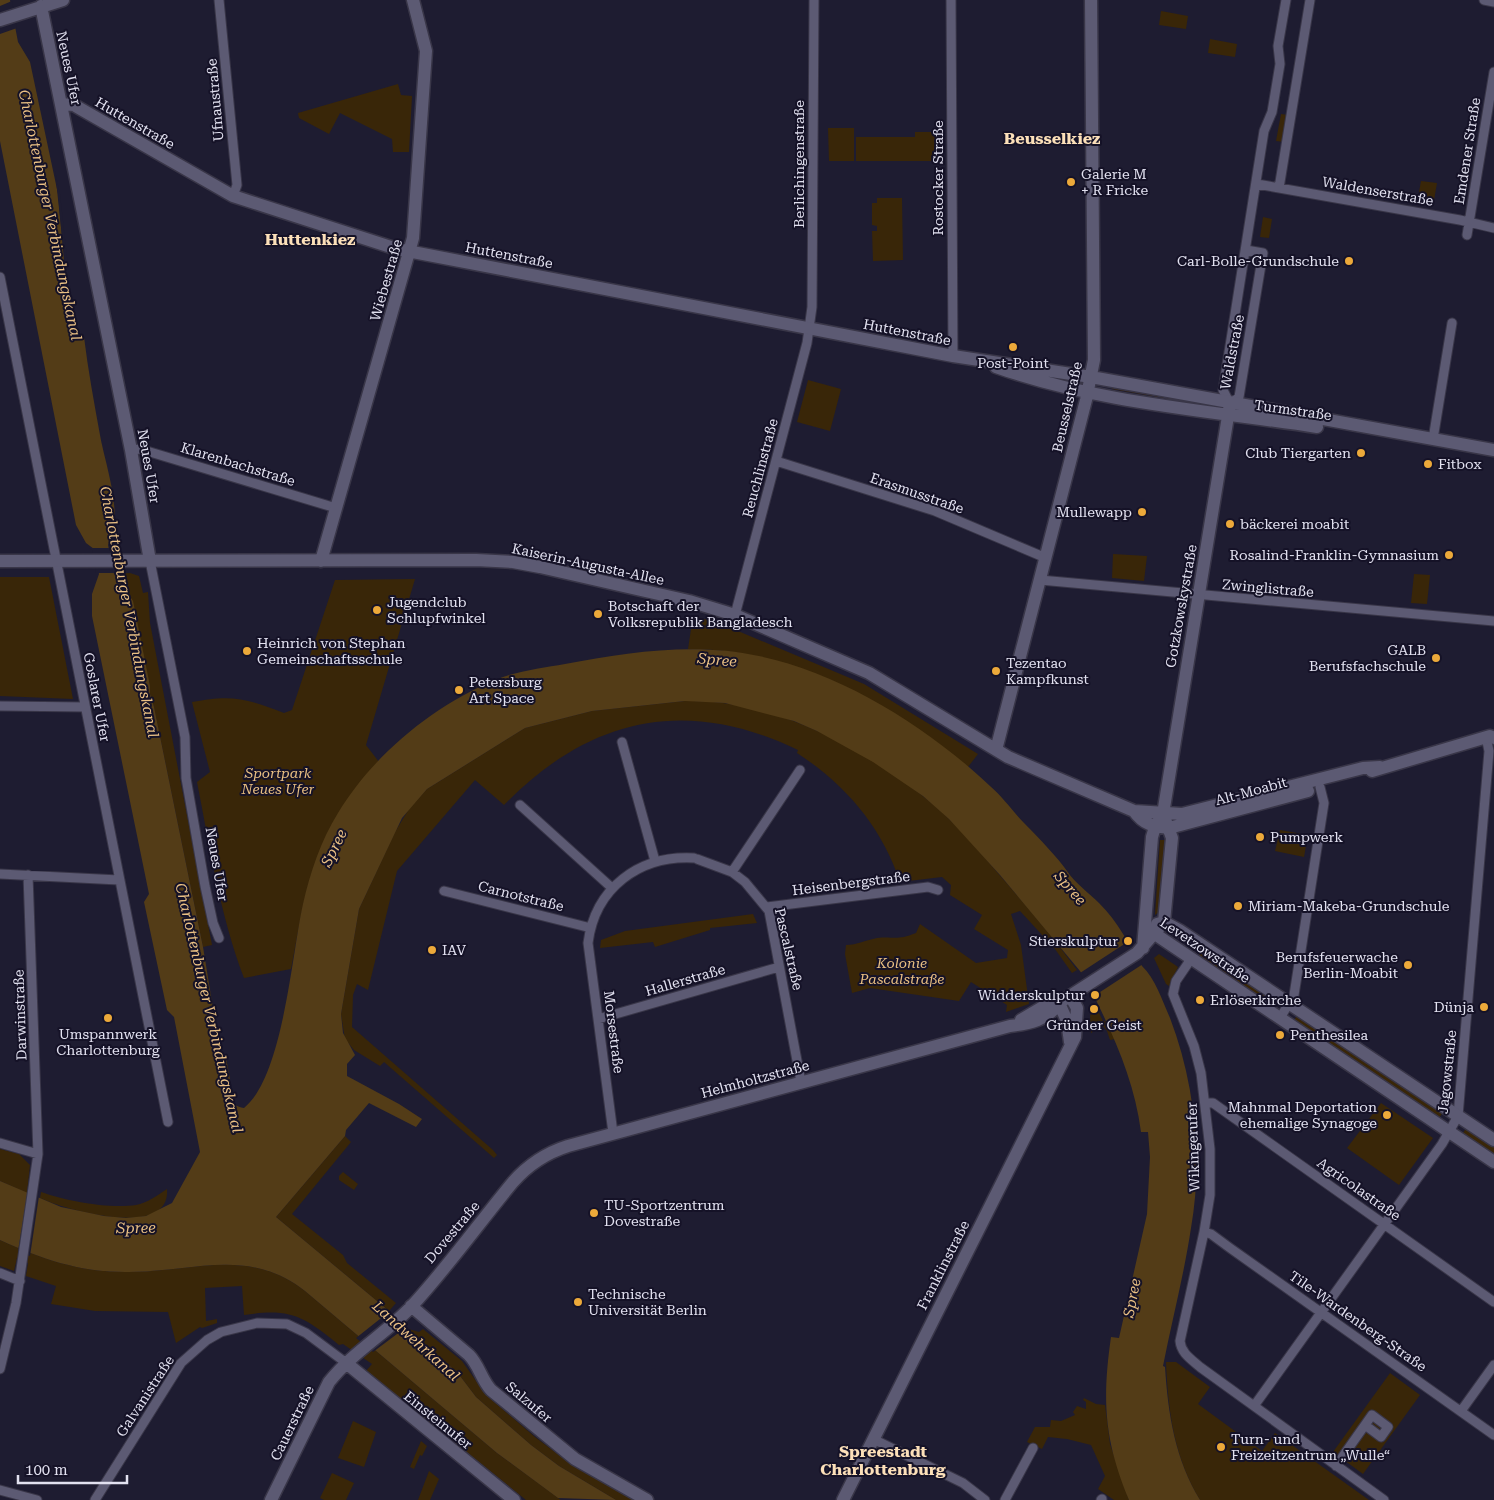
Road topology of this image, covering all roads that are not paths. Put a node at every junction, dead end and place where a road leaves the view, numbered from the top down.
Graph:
1 (63, 0) edge
2 (219, 0) edge
3 (413, 0) edge
4 (814, 0) edge
5 (951, 0) edge
6 (1091, 0) edge
7 (1286, 0) edge
8 (1310, 0) edge
9 (1484, 0) edge
10 (1494, 2) edge
11 (40, 3) edge
12 (0, 20) edge
13 (1494, 72) edge
14 (61, 104) junction
15 (1257, 184) junction
16 (1280, 188) junction
17 (233, 196) junction
18 (1469, 223) junction
19 (1494, 228) edge
20 (1467, 235) dead end
21 (1246, 250) junction
22 (410, 252) junction
23 (0, 277) edge
24 (1452, 323) dead end
25 (809, 328) junction
26 (953, 356) junction
27 (977, 360) junction
28 (1091, 376) junction
29 (1088, 391) junction
30 (1229, 410) junction
31 (1290, 419) junction
32 (1432, 439) junction
33 (131, 450) junction
34 (1494, 450) edge
35 (1494, 457) edge
36 (776, 461) junction
37 (336, 508) junction
38 (1046, 558) junction
39 (0, 561) edge
40 (68, 561) junction
41 (139, 561) junction
42 (321, 561) junction
43 (1040, 580) junction
44 (1199, 595) junction
45 (735, 615) junction
46 (1494, 621) edge
47 (0, 706) edge
48 (85, 707) junction
49 (1491, 735) edge
50 (622, 742) dead end
51 (996, 750) junction
52 (1380, 767) junction
53 (800, 770) dead end
54 (1320, 788) junction
55 (520, 805) dead end
56 (1134, 812) junction
57 (1163, 814) junction
58 (1155, 827) junction
59 (1170, 828) junction
60 (655, 861) junction
61 (732, 872) junction
62 (0, 874) edge
63 (28, 875) junction
64 (119, 880) junction
65 (612, 888) junction
66 (938, 890) dead end
67 (444, 891) dead end
68 (767, 907) junction
69 (1164, 922) junction
70 (590, 931) junction
71 (1150, 931) junction
72 (219, 938) dead end
73 (1201, 945) junction
74 (1140, 950) joint
75 (1191, 959) junction
76 (779, 967) junction
77 (1070, 996) junction
78 (1059, 1003) junction
79 (1289, 1004) junction
80 (1280, 1018) junction
81 (598, 1019) junction
82 (1070, 1044) junction
83 (801, 1082) junction
84 (1206, 1102) junction
85 (1458, 1116) junction
86 (168, 1122) dead end
87 (1450, 1132) junction
88 (613, 1133) junction
89 (1494, 1140) edge
90 (0, 1143) edge
91 (38, 1154) junction
92 (1494, 1162) edge
93 (517, 1178) joint
94 (1384, 1224) junction
95 (1204, 1232) junction
96 (0, 1273) edge
97 (20, 1281) junction
98 (1494, 1302) edge
99 (411, 1306) junction
100 (1322, 1312) junction
101 (361, 1348) joint
102 (345, 1362) junction
103 (1494, 1365) edge
104 (0, 1368) edge
105 (1254, 1406) junction
106 (1461, 1411) junction
107 (1365, 1425) dead end
108 (1494, 1435) edge
109 (874, 1439) junction
110 (1033, 1448) dead end
111 (1336, 1466) junction
112 (0, 1490) edge
113 (37, 1500) edge
114 (94, 1500) edge
115 (271, 1500) edge
116 (514, 1500) edge
117 (647, 1500) edge
118 (843, 1500) edge
119 (985, 1500) edge
120 (1005, 1500) edge
121 (1384, 1500) edge

1 - 11 main road
2 - 17 street, Ufnaustraße
3 - 22 main road, Wiebestraße
4 - 25 street, Berlichingenstraße
5 - 26 street, Rostocker Straße
6 - 28 main road, Beusselstraße
7 - 15 street, Waldstraße
8 - 16 street
9 - 10 street
11 - 12 main road
11 - 14 main road, Neues Ufer
13 - 18 street, Emdener Straße
14 - 17 main road, Huttenstraße
14 - 33 main road, Neues Ufer
15 - 16 street, Waldenserstraße
15 - 21 street, Waldstraße
16 - 18 street, Waldenserstraße
17 - 22 main road, Huttenstraße
18 - 19 street, Waldenserstraße
18 - 20 street, Emdener Straße
21 - 30 street, Waldstraße
21 - 30 street, Waldstraße
22 - 25 main road, Huttenstraße
22 - 37 main road, Wiebestraße
23 - 40 street, Goslarer Ufer
24 - 32 street
25 - 26 main road, Huttenstraße
25 - 36 street, Reuchlinstraße
26 - 27 main road, Huttenstraße
27 - 28 main road, Huttenstraße
27 - 29 main road, Huttenstraße
28 - 29 main road, Beusselstraße
28 - 30 main road, Turmstraße
29 - 30 main road, Turmstraße
29 - 38 main road, Beusselstraße
30 - 31 main road, Turmstraße
30 - 44 main road, Gotzkowskystraße
31 - 32 main road, Turmstraße
31 - 35 main road, Turmstraße
32 - 34 main road, Turmstraße
33 - 37 street, Klarenbachstraße
33 - 41 main road, Neues Ufer
36 - 38 street, Erasmusstraße
36 - 45 street, Reuchlinstraße
37 - 42 main road, Wiebestraße
38 - 43 main road, Beusselstraße
39 - 40 main road
40 - 41 main road, Kaiserin-Augusta-Allee
40 - 48 street, Goslarer Ufer
41 - 42 main road, Kaiserin-Augusta-Allee
41 - 72 street, Neues Ufer
42 - 45 main road, Kaiserin-Augusta-Allee
43 - 44 street, Zwinglistraße
43 - 51 main road, Beusselstraße
44 - 46 street, Zwinglistraße
44 - 57 main road, Gotzkowskystraße
45 - 51 main road, Kaiserin-Augusta-Allee
47 - 48 street
48 - 64 street, Goslarer Ufer
49 - 52 main road, Alt-Moabit
49 - 85 street, Jagowstraße
50 - 60 street
51 - 56 main road, Alt-Moabit
52 - 54 main road, Alt-Moabit
52 - 57 main road, Alt-Moabit
53 - 61 street
54 - 59 main road, Alt-Moabit
54 - 79 street
55 - 65 street
56 - 57 main road, Alt-Moabit
56 - 58 main road, Alt-Moabit
57 - 58 main road, Gotzkowskystraße
57 - 59 main road
58 - 59 main road, Alt-Moabit
58 - 71 main road, Gotzkowskystraße
59 - 69 main road
60 - 61 street, Pascalstraße
60 - 65 street, Pascalstraße
61 - 68 street, Pascalstraße
62 - 63 street
63 - 64 street
63 - 91 street, Darwinstraße
64 - 86 street, Goslarer Ufer
65 - 70 street, Pascalstraße
66 - 68 street, Heisenbergstraße
67 - 70 street, Carnotstraße
68 - 76 street, Pascalstraße
69 - 71 main road, Levetzowstraße
69 - 73 main road, Levetzowstraße
70 - 81 street, Morsestraße
71 - 74 main road, Gotzkowskystraße
71 - 75 main road, Levetzowstraße
73 - 75 main road
73 - 79 main road, Levetzowstraße
74 - 77 main road, Helmholtzstraße
75 - 80 main road, Levetzowstraße
75 - 84 street, Wikingerufer
76 - 81 street, Hallerstraße
76 - 83 street, Pascalstraße
77 - 78 main road, Helmholtzstraße
77 - 82 main road, Franklinstraße
78 - 82 main road
78 - 83 main road, Helmholtzstraße
79 - 80 street
79 - 85 main road, Levetzowstraße
80 - 87 main road, Levetzowstraße
81 - 88 street, Morsestraße
82 - 109 main road, Franklinstraße
83 - 88 main road, Helmholtzstraße
84 - 94 street, Agricolastraße
84 - 95 street, Wikingerufer
85 - 87 street, Jagowstraße
85 - 89 main road, Levetzowstraße
87 - 92 main road, Levetzowstraße
87 - 94 street, Jagowstraße
88 - 93 main road, Helmholtzstraße
90 - 91 street
91 - 97 street, Darwinstraße
93 - 99 main road, Dovestraße
94 - 98 street, Agricolastraße
94 - 100 street, Jagowstraße
95 - 100 street, Tile-Wardenberg-Straße
95 - 105 street, Wikingerufer
96 - 97 street
97 - 104 street, Darwinstraße
99 - 101 main road, Dovestraße
99 - 117 main road, Salzufer
100 - 105 street, Jagowstraße
100 - 106 street, Tile-Wardenberg-Straße
101 - 102 main road, Cauerstraße
102 - 114 street, Galvanistraße
102 - 115 main road, Cauerstraße
102 - 116 main road, Einsteinufer
103 - 106 street
105 - 111 street
106 - 108 street, Tile-Wardenberg-Straße
107 - 111 street
109 - 118 main road, Franklinstraße
109 - 119 street
110 - 120 street
111 - 121 street
112 - 113 street

